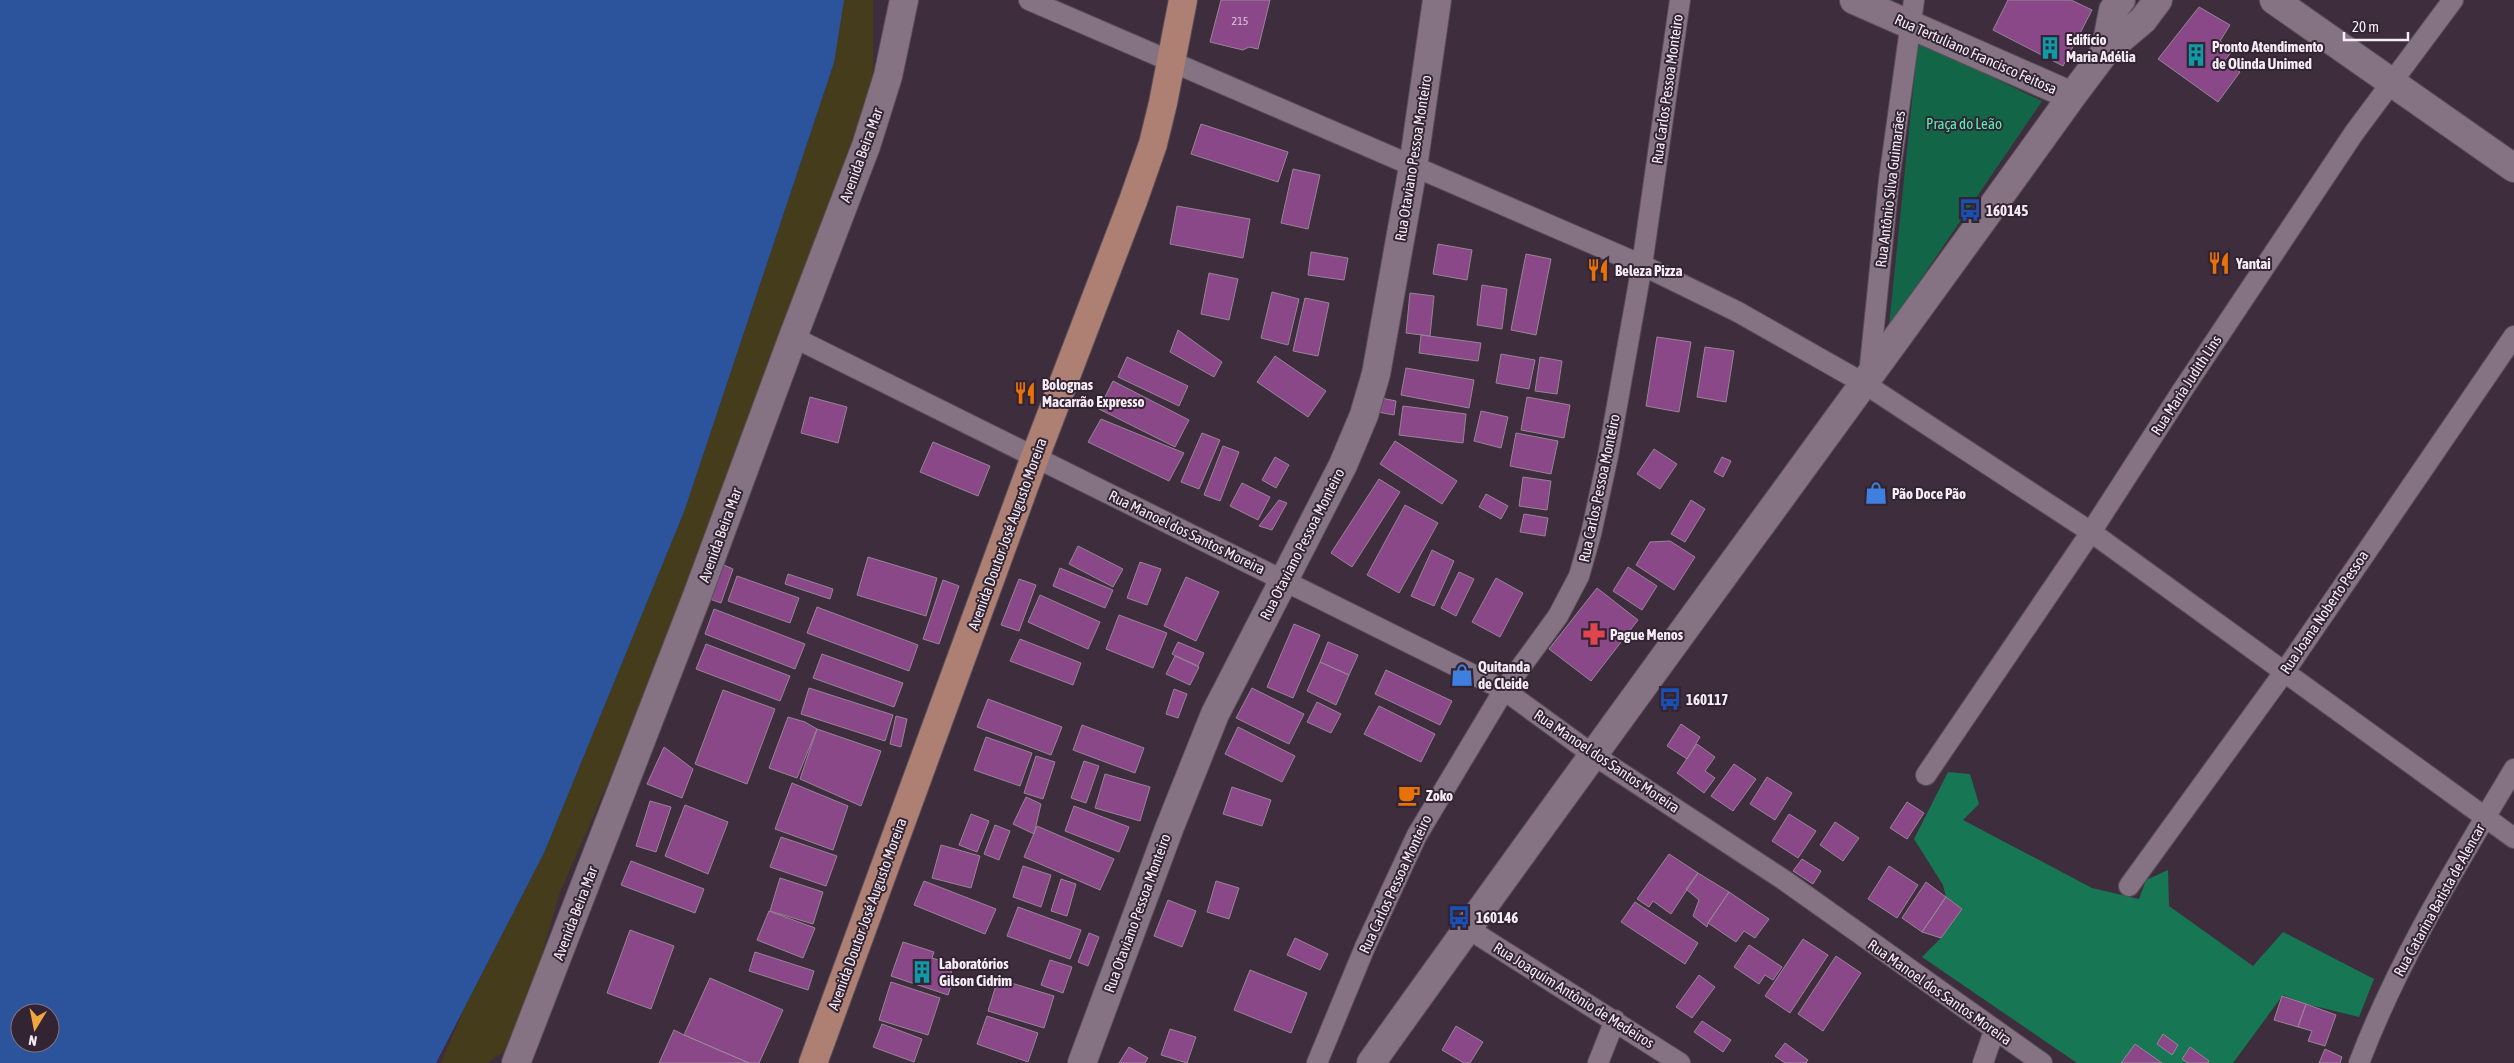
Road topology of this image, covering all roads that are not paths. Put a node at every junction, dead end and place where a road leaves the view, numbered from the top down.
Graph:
1 (904, 0) edge
2 (1029, 0) edge
3 (1183, 0) edge
4 (1437, 0) edge
5 (1680, 0) edge
6 (1854, 0) edge
7 (2120, 0) edge
8 (2158, 0) edge
9 (2274, 0) edge
10 (2453, 0) edge
11 (1912, 13) edge
12 (2105, 52) junction
13 (1172, 61) junction
14 (2391, 84) junction
15 (2072, 96) junction
16 (1413, 167) junction
17 (2514, 168) edge
18 (1642, 265) junction
19 (2514, 336) edge
20 (793, 337) junction
21 (1867, 382) junction
22 (1035, 457) junction
23 (2091, 532) junction
24 (1284, 580) junction
25 (2285, 671) junction
26 (1504, 690) junction
27 (1592, 754) junction
28 (2514, 769) edge
29 (1926, 775) dead end
30 (2485, 818) junction
31 (2514, 838) edge
32 (2129, 886) dead end
33 (1467, 928) junction
34 (1614, 1020) junction
35 (1994, 1031) junction
36 (516, 1063) edge
37 (813, 1063) edge
38 (1082, 1063) edge
39 (1317, 1063) edge
40 (1371, 1063) edge
41 (1598, 1063) edge
42 (1680, 1063) edge
43 (1984, 1063) edge
44 (2042, 1063) edge
45 (2359, 1063) edge

1 - 20 main road, Avenida Beira Mar
2 - 13 street
3 - 13 main road, Avenida Doutor José Augusto Moreira
4 - 16 main road, Rua Otaviano Pessoa Monteiro
5 - 18 street, Rua Carlos Pessoa Monteiro
6 - 11 main road, Rua Tertuliano Francisco Feitosa
7 - 12 main road
8 - 12 main road
9 - 14 main road
10 - 14 street, Rua Maria Judith Lins
11 - 15 main road, Rua Tertuliano Francisco Feitosa
11 - 21 street, Rua Antônio Silva Guimarães
12 - 15 main road
13 - 16 street
13 - 22 main road, Avenida Doutor José Augusto Moreira
14 - 17 main road
14 - 23 street, Rua Maria Judith Lins
15 - 21 main road
16 - 18 street
16 - 24 main road, Rua Otaviano Pessoa Monteiro
18 - 21 street
18 - 26 street, Rua Carlos Pessoa Monteiro
19 - 25 street, Rua Joana Noberto Pessoa
20 - 22 street, Rua Manoel dos Santos Moreira
20 - 36 main road, Avenida Beira Mar
21 - 23 street
21 - 27 main road
22 - 24 street, Rua Manoel dos Santos Moreira
22 - 37 main road, Avenida Doutor José Augusto Moreira
23 - 25 street
23 - 29 street, Rua Maria Judith Lins
24 - 26 street, Rua Manoel dos Santos Moreira
24 - 38 main road, Rua Otaviano Pessoa Monteiro
25 - 30 street
25 - 32 street, Rua Joana Noberto Pessoa
26 - 27 street, Rua Manoel dos Santos Moreira
26 - 39 street, Rua Carlos Pessoa Monteiro
27 - 33 main road
27 - 35 street, Rua Manoel dos Santos Moreira
28 - 30 street, Rua Catarina Batista de Alencar
30 - 31 street
30 - 45 street, Rua Catarina Batista de Alencar
33 - 34 street, Rua Joaquim Antônio de Medeiros
33 - 40 main road
34 - 41 street
34 - 42 street, Rua Joaquim Antônio de Medeiros
35 - 43 street
35 - 44 street, Rua Manoel dos Santos Moreira

